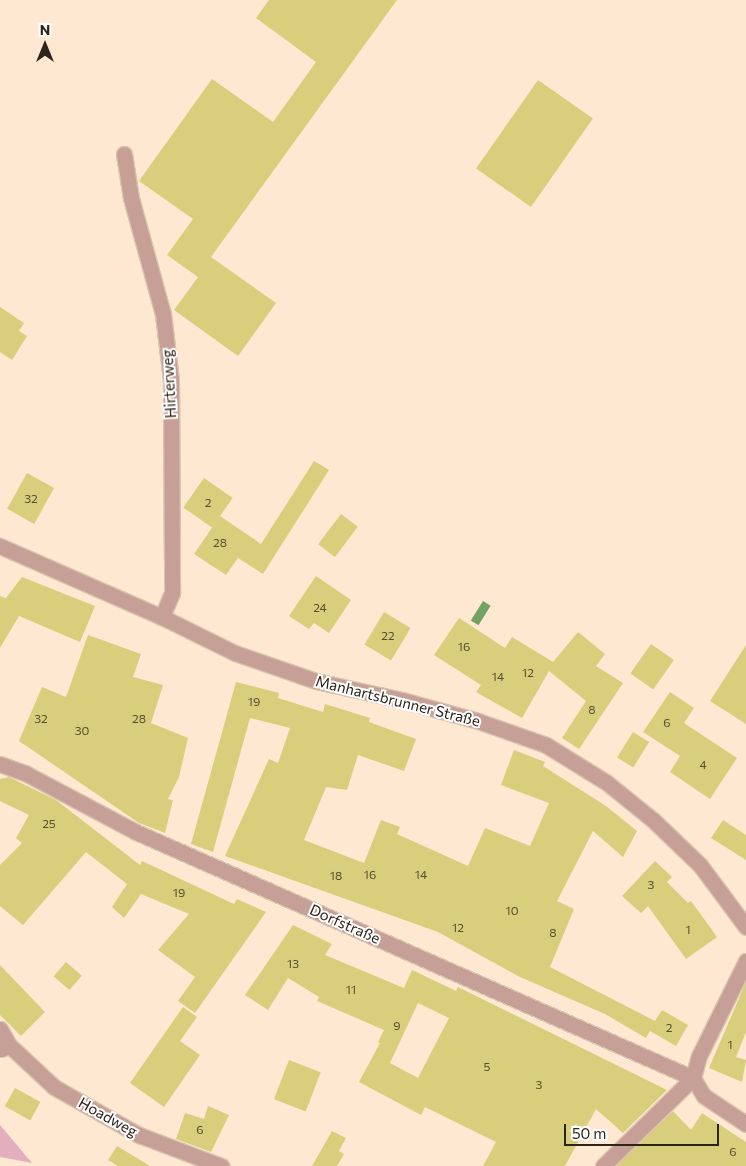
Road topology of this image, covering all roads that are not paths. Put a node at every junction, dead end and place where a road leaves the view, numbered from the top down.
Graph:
1 (124, 154) dead end
2 (0, 546) edge
3 (162, 617) junction
4 (0, 764) edge
5 (746, 927) edge
6 (746, 961) edge
7 (0, 1030) edge
8 (4, 1047) edge
9 (693, 1078) junction
10 (746, 1124) edge
11 (222, 1166) edge
12 (603, 1166) edge

1 - 3 street, Hirterweg
2 - 3 street, Manhartsbrunner Straße
3 - 5 street, Manhartsbrunner Straße
4 - 9 street, Dorfstraße
6 - 9 street
7 - 8 street, Hoadweg
8 - 11 street, Hoadweg
9 - 10 street
9 - 12 street

